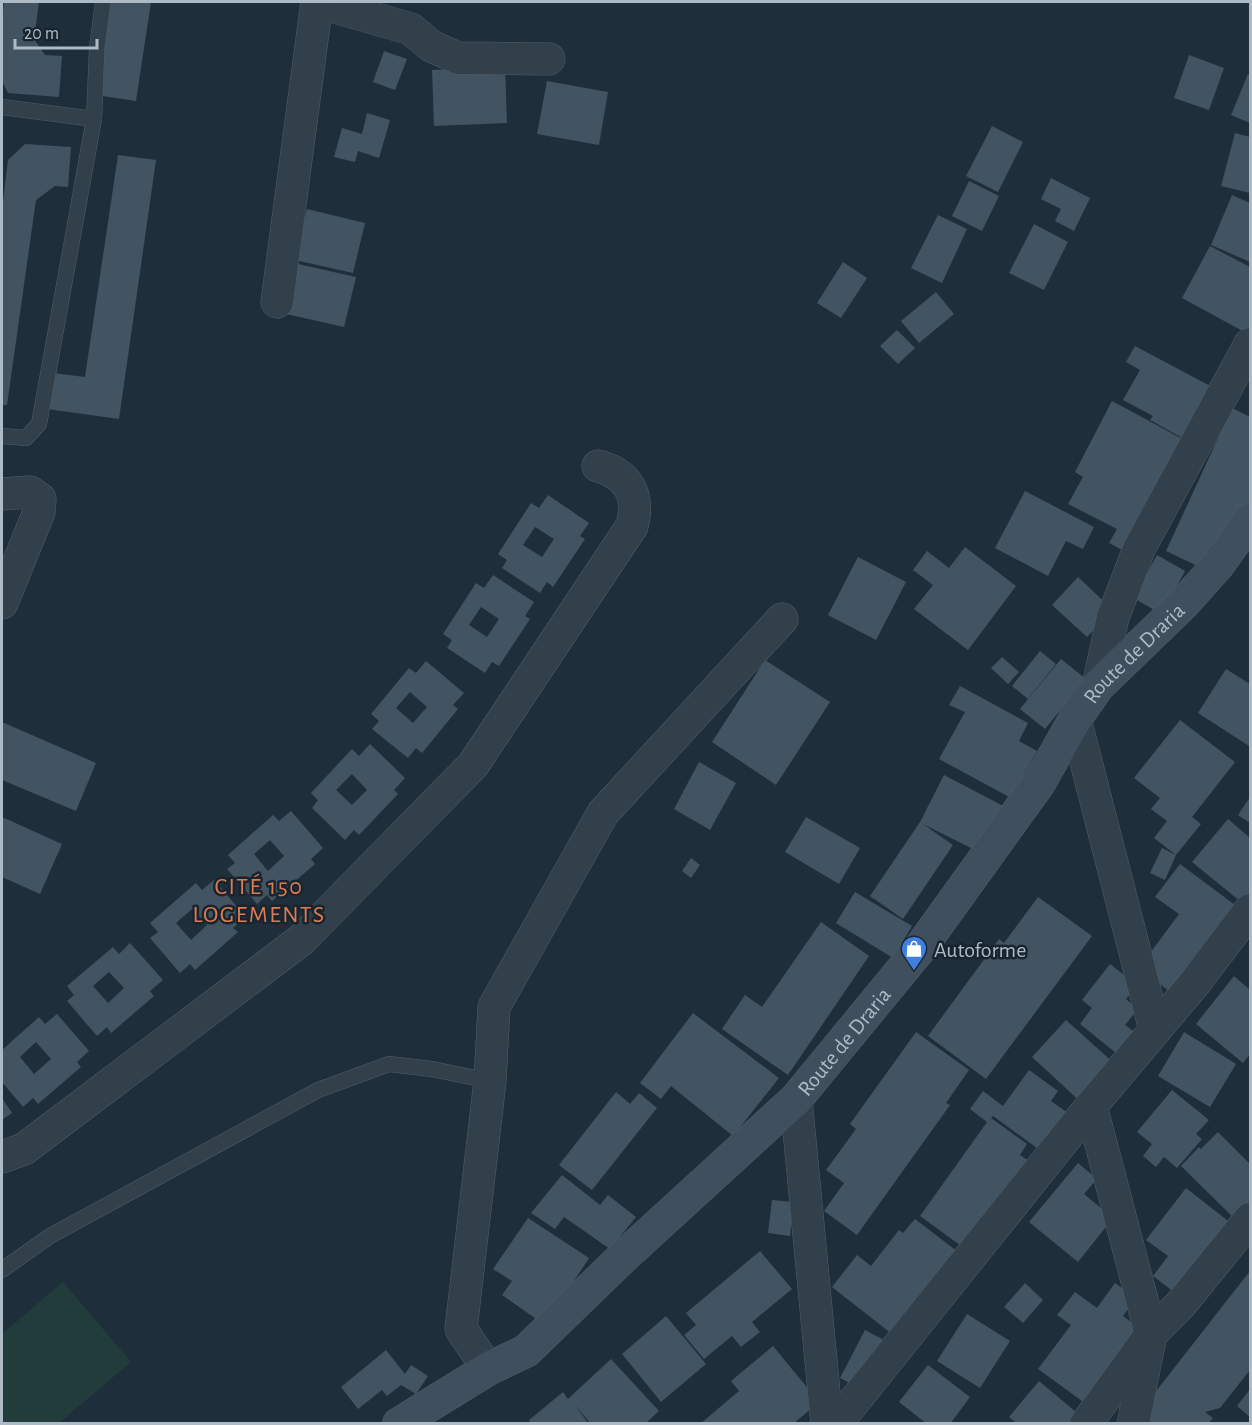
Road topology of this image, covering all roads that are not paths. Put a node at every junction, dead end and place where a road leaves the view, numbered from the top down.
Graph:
1 (103, 2) edge
2 (317, 2) edge
3 (549, 59) dead end
4 (2, 107) edge
5 (94, 119) junction
6 (277, 302) dead end
7 (1251, 344) edge
8 (2, 436) edge
9 (598, 466) dead end
10 (2, 494) edge
11 (1251, 520) edge
12 (2, 603) edge
13 (782, 619) dead end
14 (1098, 686) junction
15 (1075, 719) junction
16 (1251, 910) edge
17 (1155, 1030) junction
18 (490, 1081) junction
19 (796, 1099) junction
20 (1091, 1106) junction
21 (2, 1157) edge
22 (1251, 1219) edge
23 (2, 1270) edge
24 (1151, 1334) junction
25 (488, 1369) junction
26 (399, 1424) edge
27 (827, 1424) edge
28 (836, 1424) edge
29 (1086, 1424) edge
30 (1133, 1424) edge

1 - 5 lane
2 - 3 street
2 - 6 street
4 - 5 lane
5 - 8 lane
7 - 14 street
9 - 21 street
10 - 12 street
11 - 14 main road, Route de Draria
13 - 18 street
14 - 15 main road, Route de Draria
15 - 17 street
15 - 19 main road, Route de Draria
16 - 17 street
17 - 20 street
18 - 23 lane
18 - 25 street
19 - 25 main road, Route de Draria
19 - 27 street
20 - 24 street
20 - 28 street
22 - 24 street
24 - 29 street
24 - 30 street
25 - 26 main road, Route de Draria

